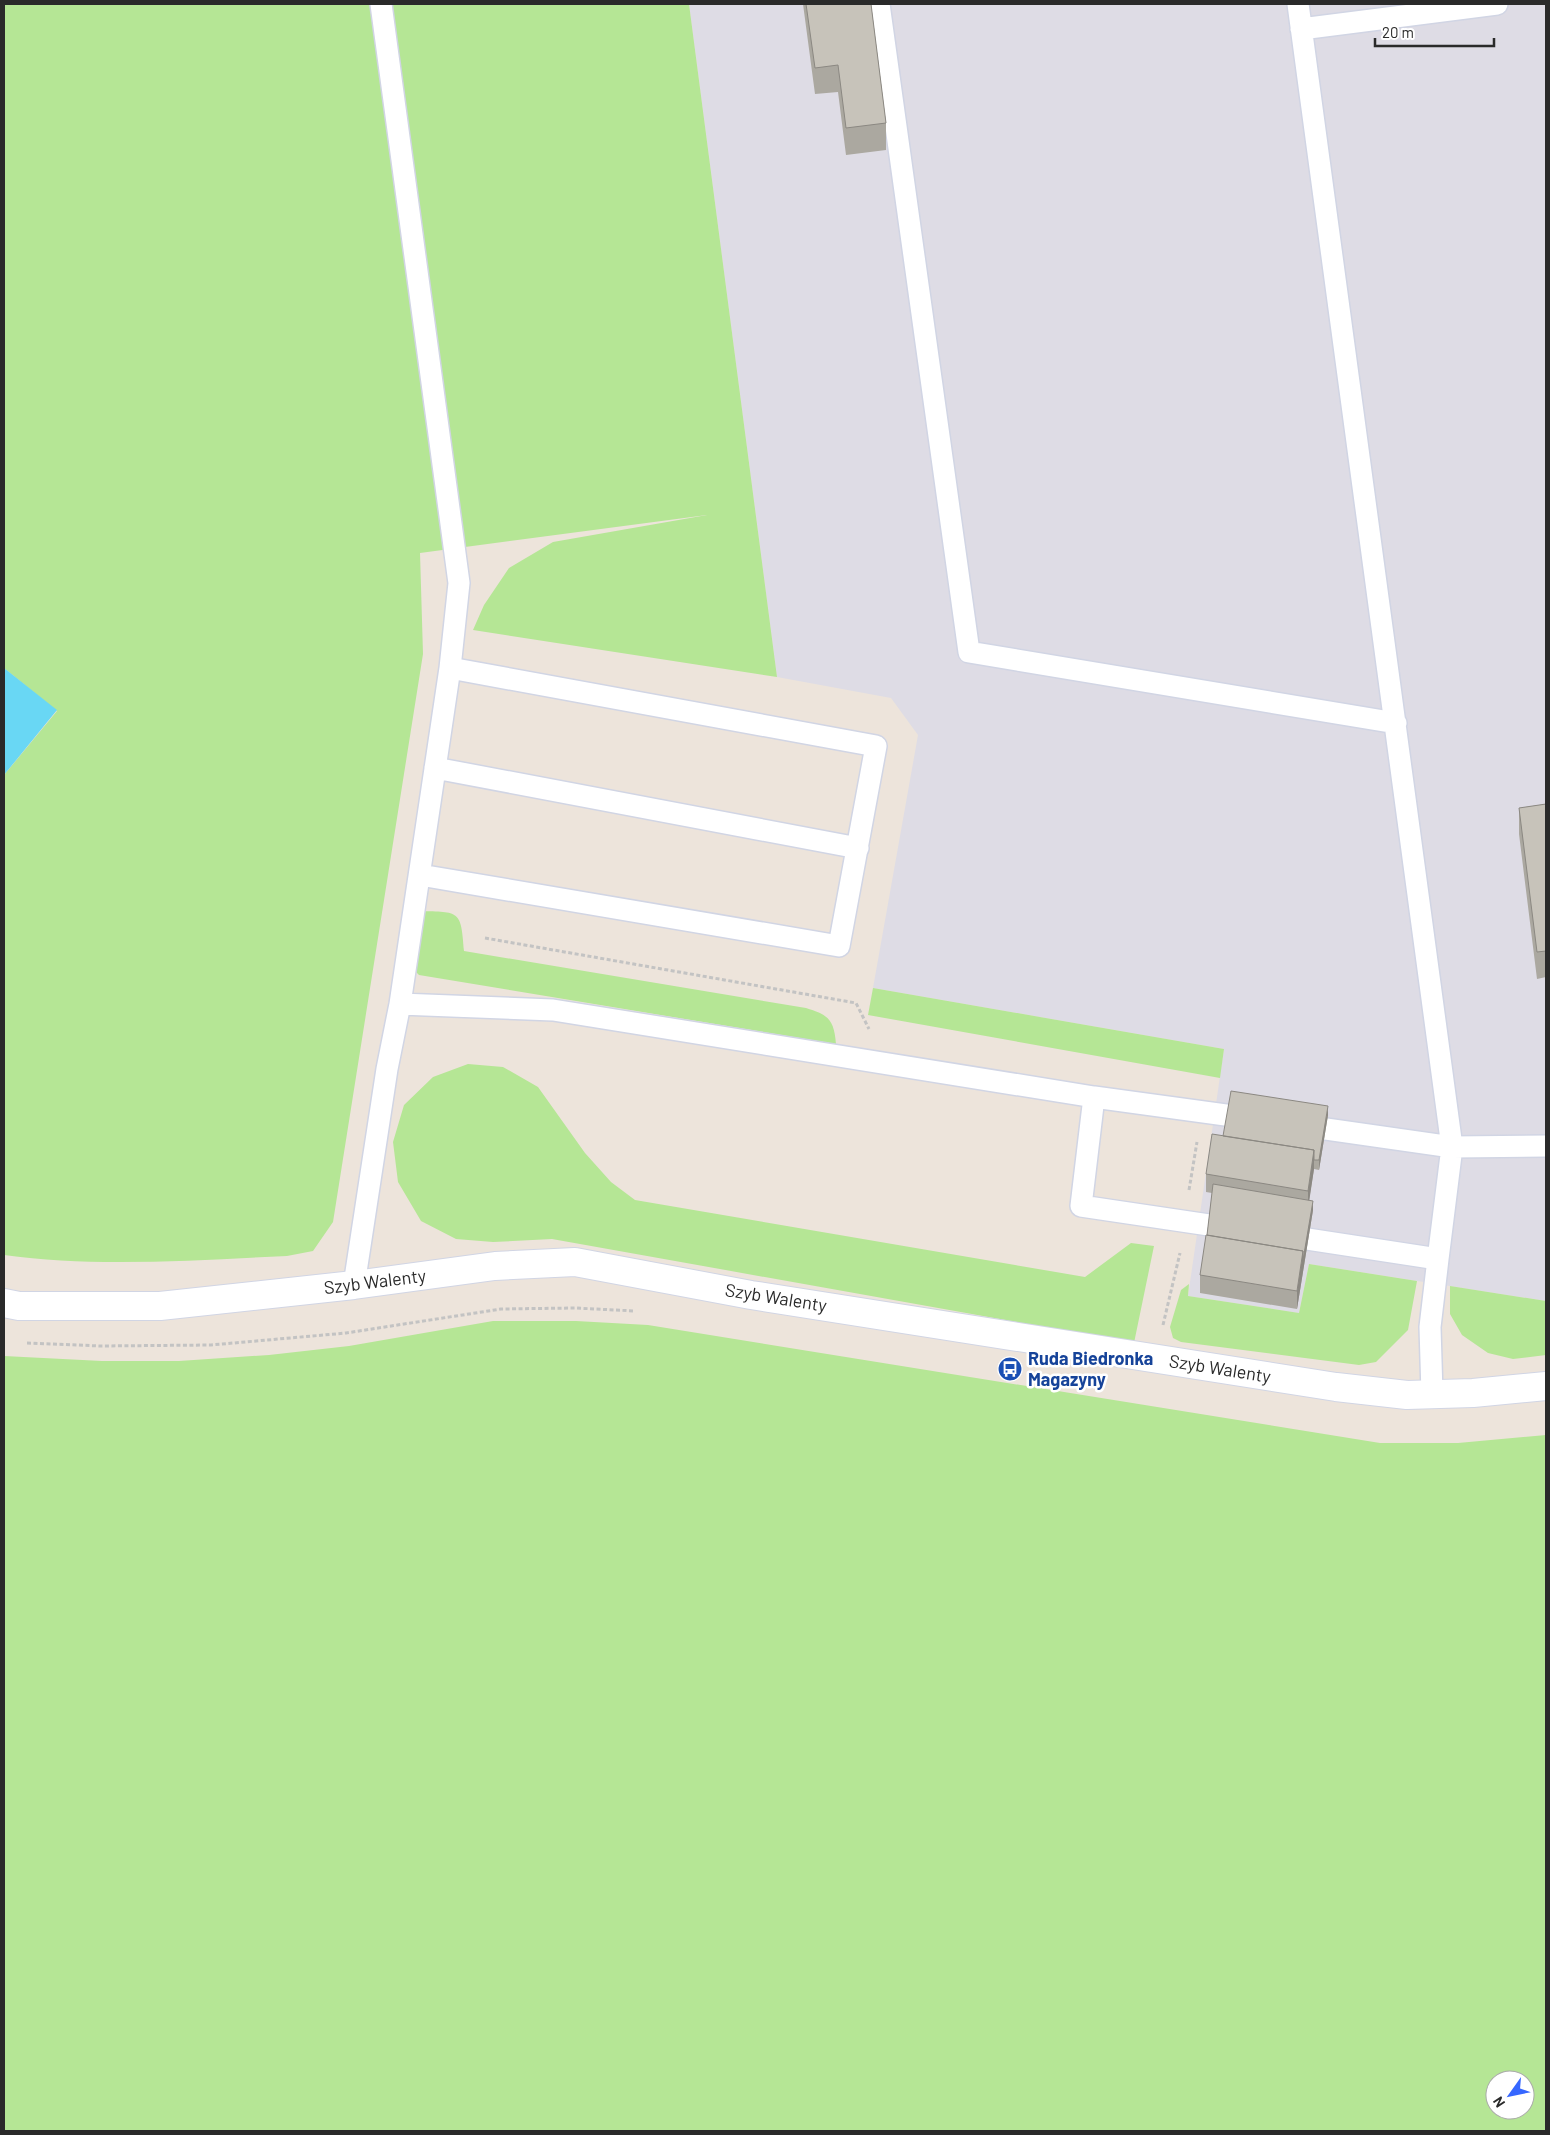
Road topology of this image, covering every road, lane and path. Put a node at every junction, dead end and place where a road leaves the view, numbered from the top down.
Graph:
1 (381, 4) edge
2 (879, 4) edge
3 (1298, 4) edge
4 (1497, 4) edge
5 (1301, 29) junction
6 (450, 668) junction
7 (1396, 723) junction
8 (435, 768) junction
9 (858, 848) junction
10 (420, 875) junction
11 (400, 1004) junction
12 (1094, 1097) junction
13 (1546, 1146) edge
14 (1452, 1147) junction
15 (1438, 1259) junction
16 (354, 1285) junction
17 (4, 1303) edge
18 (644, 1312) dead end
19 (22, 1342) dead end
20 (1546, 1386) edge
21 (1432, 1394) junction

1 - 6 lane
2 - 7 lane
3 - 5 lane
4 - 5 lane
5 - 7 lane
6 - 8 lane
6 - 9 lane
7 - 14 lane
8 - 9 lane
8 - 10 lane
9 - 10 lane
10 - 11 lane
11 - 12 lane
11 - 16 lane
12 - 14 lane
12 - 15 lane
13 - 14 lane
14 - 15 lane
15 - 21 lane
16 - 17 street, Szyb Walenty
16 - 21 street, Szyb Walenty
18 - 19 path
20 - 21 street, Szyb Walenty

